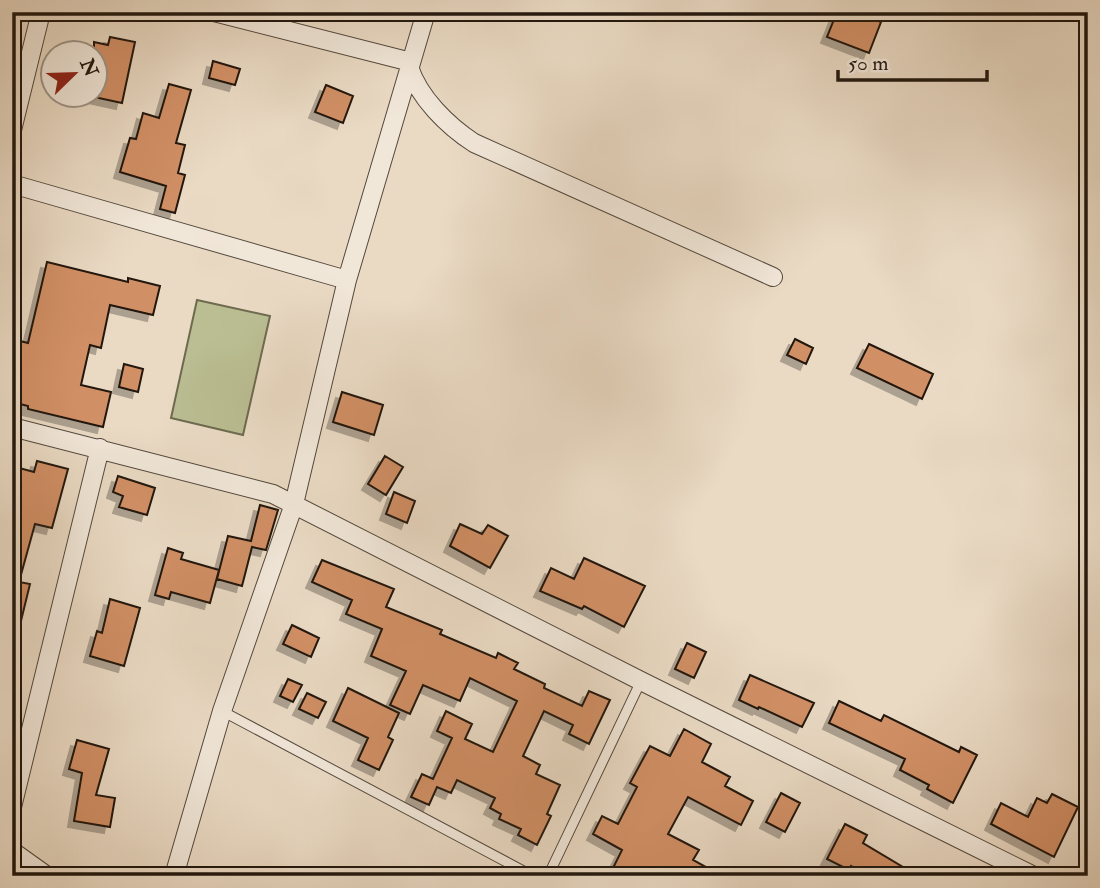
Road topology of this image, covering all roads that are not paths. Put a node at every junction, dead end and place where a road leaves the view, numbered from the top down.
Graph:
1 (41, 12) edge
2 (215, 12) edge
3 (426, 12) edge
4 (410, 65) junction
5 (12, 130) edge
6 (12, 184) edge
7 (773, 277) dead end
8 (347, 280) junction
9 (12, 427) edge
10 (100, 448) junction
11 (294, 504) junction
12 (641, 681) junction
13 (222, 711) junction
14 (12, 807) edge
15 (12, 851) edge
16 (47, 876) edge
17 (174, 876) edge
18 (533, 876) edge
19 (548, 876) edge
20 (1034, 876) edge

1 - 5 street
2 - 4 street
3 - 4 street
4 - 7 street
4 - 8 street
6 - 8 street
8 - 11 street
9 - 10 street
10 - 11 street
10 - 14 street
11 - 12 street
11 - 13 street
12 - 19 lane
12 - 20 street
13 - 17 street
13 - 18 lane
15 - 16 street

